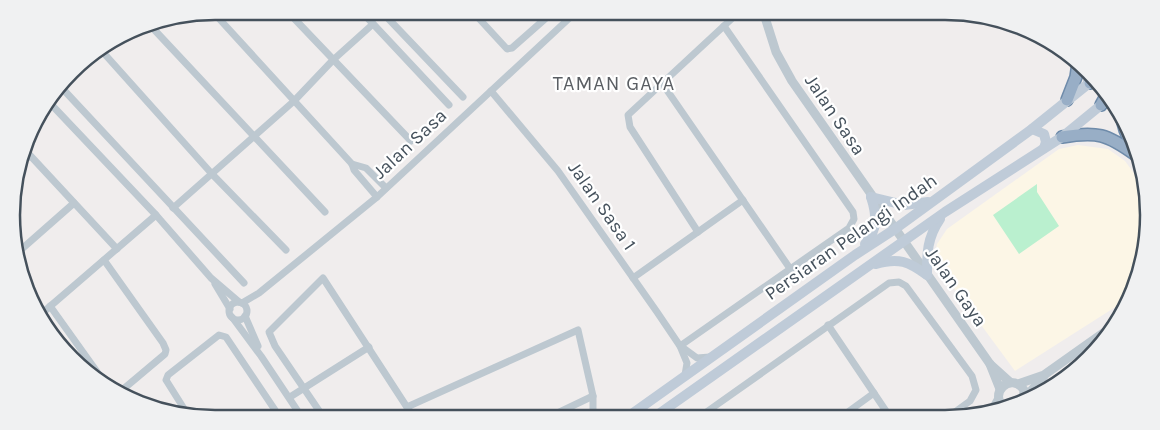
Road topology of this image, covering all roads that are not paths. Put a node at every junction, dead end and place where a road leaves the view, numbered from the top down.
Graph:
1 (220, 20) edge
2 (295, 20) edge
3 (369, 20) edge
4 (390, 20) edge
5 (480, 20) edge
6 (544, 20) edge
7 (567, 20) edge
8 (730, 20) edge
9 (766, 20) edge
10 (373, 24) junction
11 (724, 26) junction
12 (154, 30) edge
13 (104, 55) edge
14 (333, 60) junction
15 (1077, 71) edge
16 (662, 83) junction
17 (1090, 84) edge
18 (64, 91) edge
19 (491, 91) junction
20 (463, 97) dead end
21 (1067, 100) junction
22 (294, 101) junction
23 (1103, 101) edge
24 (449, 105) dead end
25 (53, 107) edge
26 (1032, 129) junction
27 (252, 136) junction
28 (1062, 136) junction
29 (411, 141) dead end
30 (1044, 148) junction
31 (1129, 150) edge
32 (29, 155) edge
33 (352, 164) junction
34 (212, 174) junction
35 (386, 188) junction
36 (871, 196) junction
37 (377, 197) junction
38 (743, 200) junction
39 (934, 201) junction
40 (74, 203) junction
41 (174, 208) junction
42 (325, 212) dead end
43 (945, 212) junction
44 (156, 215) junction
45 (895, 229) junction
46 (698, 232) junction
47 (903, 242) junction
48 (23, 248) edge
49 (117, 249) junction
50 (286, 250) dead end
51 (854, 255) junction
52 (104, 260) junction
53 (868, 266) junction
54 (791, 270) junction
55 (928, 275) junction
56 (211, 278) junction
57 (633, 278) junction
58 (244, 284) dead end
59 (259, 293) junction
60 (240, 303) junction
61 (50, 306) junction
62 (230, 309) junction
63 (45, 310) edge
64 (246, 314) junction
65 (232, 317) junction
66 (828, 325) junction
67 (1098, 337) edge
68 (680, 346) junction
69 (368, 348) junction
70 (262, 356) junction
71 (710, 357) junction
72 (990, 364) junction
73 (94, 368) edge
74 (685, 375) junction
75 (1044, 375) junction
76 (1014, 383) junction
77 (124, 388) edge
78 (304, 388) junction
79 (1034, 389) edge
80 (874, 393) junction
81 (1024, 393) edge
82 (999, 394) junction
83 (594, 396) junction
84 (290, 397) junction
85 (1002, 401) edge
86 (994, 403) edge
87 (183, 407) edge
88 (407, 407) junction
89 (275, 410) edge
90 (298, 410) edge
91 (319, 410) edge
92 (409, 410) edge
93 (564, 410) edge
94 (593, 410) edge
95 (637, 410) edge
96 (664, 410) edge
97 (709, 410) edge
98 (851, 410) edge
99 (885, 410) edge
100 (958, 410) edge

1 - 22 street
2 - 14 street
3 - 10 street
4 - 20 street
5 - 6 street
7 - 19 street, Jalan Sasa
8 - 11 street
9 - 36 street, Jalan Sasa
10 - 14 street
10 - 24 street
11 - 16 street
11 - 54 street
12 - 27 street
13 - 34 street
14 - 22 street
14 - 29 street
15 - 21 highway
16 - 38 street
16 - 46 street
17 - 21 main road, Persiaran Pelangi Indah
18 - 41 street
19 - 35 street, Jalan Sasa
19 - 57 street, Jalan Sasa 1
21 - 26 main road, Persiaran Pelangi Indah
22 - 27 street
22 - 33 street
23 - 28 main road, Persiaran Pelangi Indah
25 - 44 street
26 - 30 main road
26 - 39 main road, Persiaran Pelangi Indah
27 - 34 street
27 - 42 street
28 - 30 main road, Persiaran Pelangi Indah
28 - 31 highway
30 - 43 main road, Persiaran Pelangi Indah
32 - 40 street
33 - 35 street
33 - 37 street
34 - 41 street
34 - 50 street
35 - 37 street, Jalan Sasa
36 - 39 main road
36 - 45 street, Jalan Sasa
36 - 51 main road
37 - 59 street, Jalan Sasa
38 - 46 street
38 - 54 street
39 - 45 main road, Persiaran Pelangi Indah
40 - 48 street
40 - 49 street
41 - 58 street
43 - 47 main road, Persiaran Pelangi Indah
43 - 55 main road
44 - 49 street
44 - 56 street
45 - 47 street, Jalan Gaya
45 - 51 main road, Persiaran Pelangi Indah
46 - 57 street
47 - 53 main road, Persiaran Pelangi Indah
47 - 55 street, Jalan Gaya
49 - 52 street
51 - 71 main road, Persiaran Pelangi Indah
52 - 61 street
52 - 77 street
53 - 55 main road
53 - 96 main road, Persiaran Pelangi Indah
54 - 68 street
55 - 72 street, Jalan Gaya
56 - 60 street
56 - 62 street
57 - 68 street, Jalan Sasa 1
59 - 60 street, Jalan Sasa
59 - 64 street, Jalan Sasa
60 - 62 street
60 - 64 street
61 - 63 street
61 - 73 street
62 - 65 street
64 - 65 street
64 - 70 street
65 - 70 street
66 - 80 street
66 - 97 street
66 - 100 street
67 - 75 street
68 - 71 street, Jalan Sasa 1
68 - 74 street, Jalan Sasa 1
69 - 78 street
69 - 78 street
69 - 88 street
70 - 84 street
71 - 74 main road, Persiaran Pelangi Indah
72 - 76 street, Jalan Gaya
72 - 82 street, Jalan Gaya
74 - 95 main road, Persiaran Pelangi Indah
75 - 76 street
75 - 79 street
76 - 81 street
76 - 82 street
78 - 84 street
78 - 91 street
80 - 98 street
80 - 99 street
82 - 85 street, Jalan Gaya
82 - 86 street
83 - 88 street
83 - 93 street
83 - 94 street
84 - 90 street
87 - 89 street
88 - 92 street

